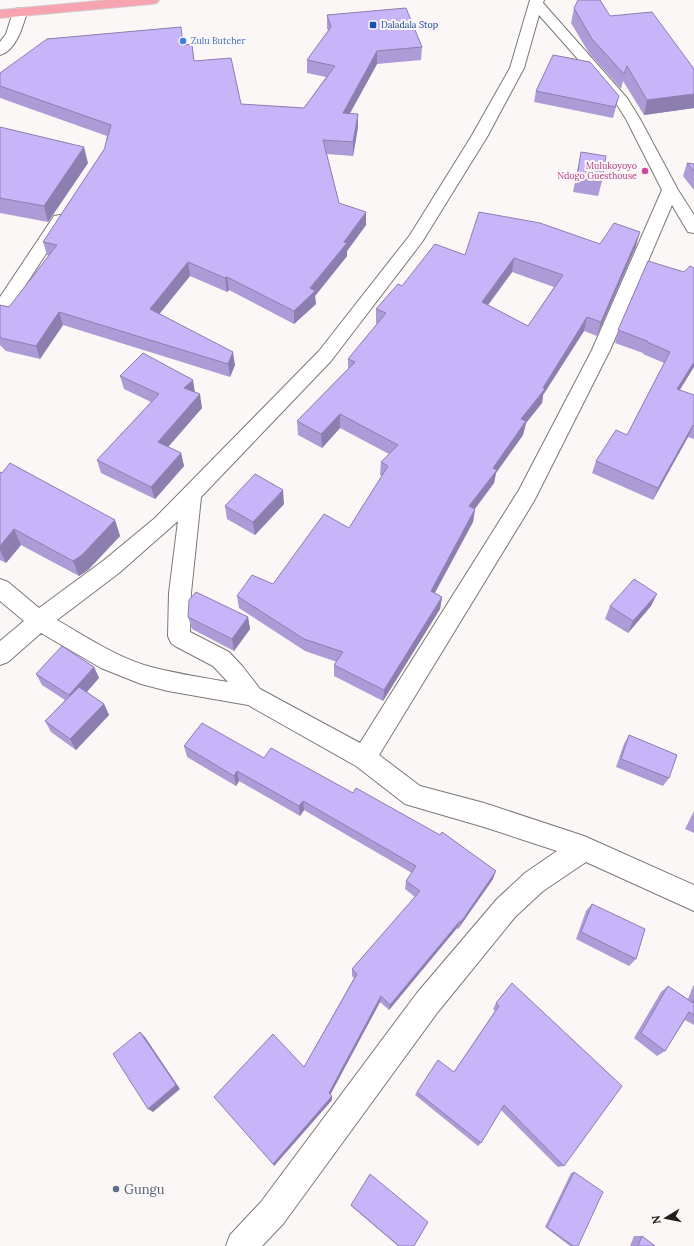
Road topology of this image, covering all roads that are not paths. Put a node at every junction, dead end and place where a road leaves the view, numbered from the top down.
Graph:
1 (152, 0) edge
2 (536, 2) edge
3 (20, 12) junction
4 (0, 14) edge
5 (0, 51) edge
6 (670, 190) junction
7 (69, 206) edge
8 (694, 228) edge
9 (0, 311) edge
10 (191, 494) junction
11 (0, 588) edge
12 (39, 621) junction
13 (0, 655) edge
14 (252, 696) junction
15 (364, 758) junction
16 (584, 848) junction
17 (694, 898) edge
18 (241, 1246) edge

1 - 3 main road
2 - 6 street
2 - 10 street
3 - 4 main road
3 - 5 street
6 - 8 street
6 - 15 street
7 - 9 street
10 - 12 street
10 - 14 street
11 - 12 street
12 - 13 street
12 - 14 street
14 - 15 street
15 - 16 street
16 - 17 street
16 - 18 street

